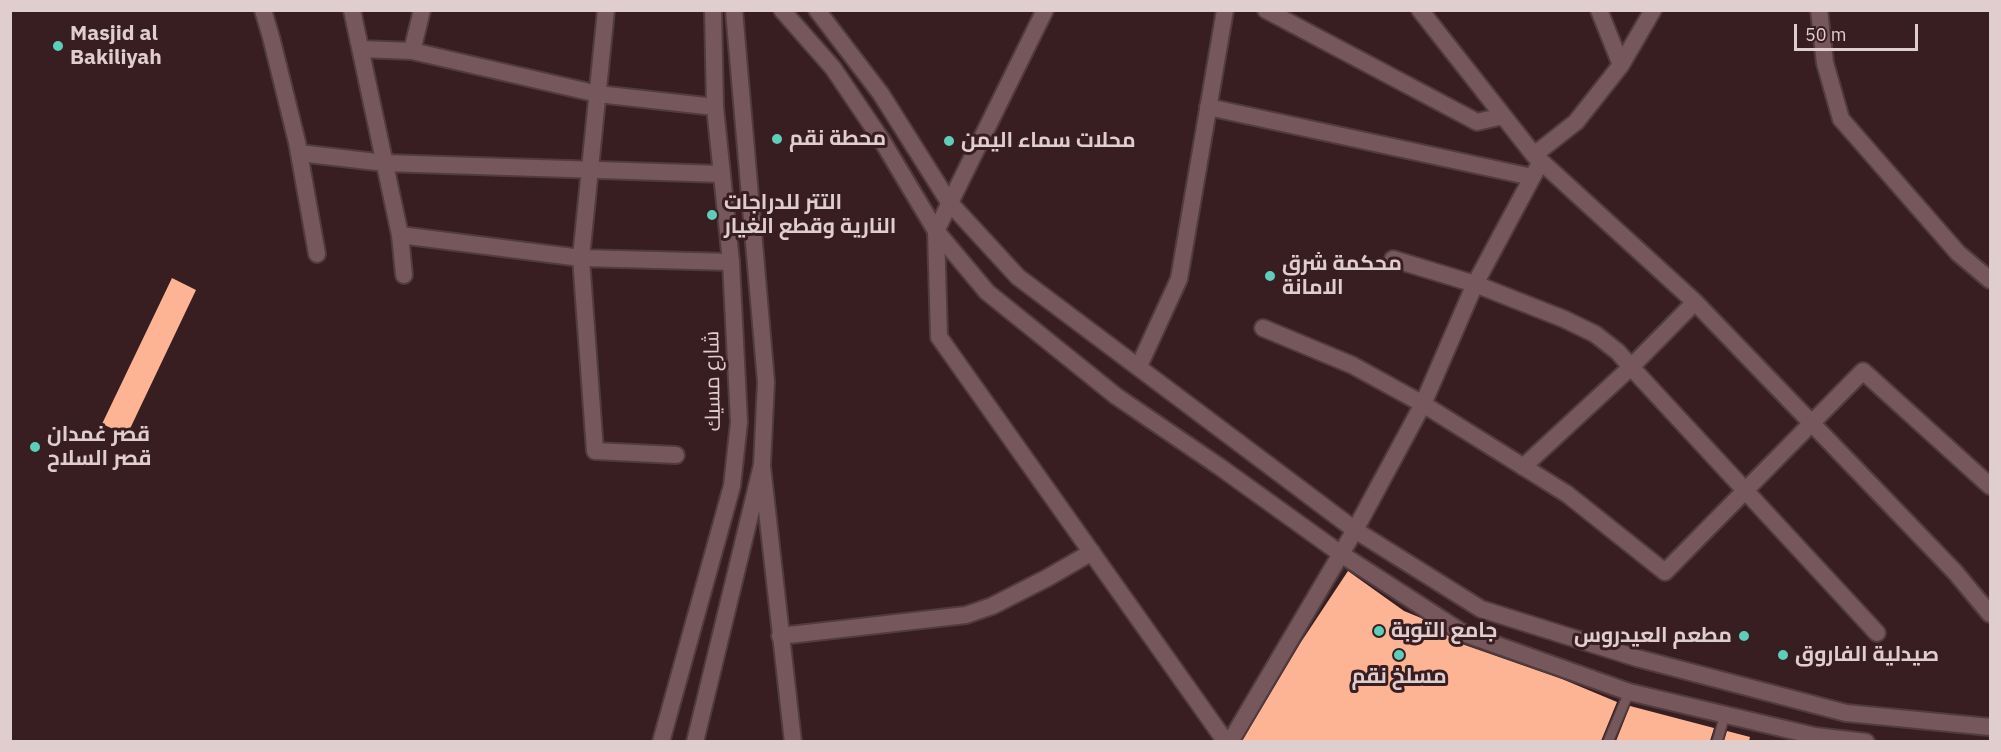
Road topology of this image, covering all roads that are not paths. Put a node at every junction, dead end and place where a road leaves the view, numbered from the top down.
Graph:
1 (263, 10) edge
2 (352, 10) edge
3 (422, 10) edge
4 (606, 10) edge
5 (713, 10) edge
6 (734, 10) edge
7 (782, 10) edge
8 (1045, 10) edge
9 (1225, 10) edge
10 (1266, 10) edge
11 (1420, 10) edge
12 (1599, 10) edge
13 (1653, 10) edge
14 (1819, 10) edge
15 (826, 14) edge
16 (361, 48) junction
17 (412, 51) junction
18 (1621, 65) junction
19 (598, 94) junction
20 (715, 107) junction
21 (1208, 107) junction
22 (1503, 116) junction
23 (299, 153) junction
24 (1538, 158) junction
25 (385, 163) junction
26 (590, 171) junction
27 (721, 174) junction
28 (1532, 177) junction
29 (949, 202) junction
30 (936, 231) junction
31 (400, 235) junction
32 (317, 254) dead end
33 (581, 258) junction
34 (1394, 259) dead end
35 (731, 262) junction
36 (404, 275) dead end
37 (1990, 280) edge
38 (1475, 284) junction
39 (1695, 302) junction
40 (1263, 328) dead end
41 (1139, 366) junction
42 (1631, 367) junction
43 (1423, 404) junction
44 (1812, 424) junction
45 (676, 455) dead end
46 (762, 465) junction
47 (1523, 467) junction
48 (1990, 486) edge
49 (1747, 490) junction
50 (1355, 530) junction
51 (1092, 552) junction
52 (1341, 554) junction
53 (1990, 614) edge
54 (1877, 633) dead end
55 (780, 636) junction
56 (1629, 692) junction
57 (1725, 715) junction
58 (1990, 726) edge
59 (661, 741) edge
60 (695, 741) edge
61 (793, 741) edge
62 (1228, 741) edge
63 (1608, 741) edge
64 (1717, 741) edge
65 (1866, 741) edge

1 - 23 street
2 - 16 street
3 - 17 street
4 - 19 street
5 - 20 street, شارع مسيك
6 - 46 street
7 - 30 street
8 - 29 street
9 - 21 street
10 - 22 street
11 - 22 street
12 - 18 street
13 - 18 street
14 - 37 street
15 - 29 street
16 - 17 street
16 - 25 street
17 - 19 street
18 - 24 street
19 - 20 street
19 - 26 street
20 - 27 street, شارع مسيك
21 - 28 street
21 - 41 street
22 - 24 street
23 - 25 street
23 - 32 street
24 - 28 street
24 - 39 street
25 - 26 street
25 - 31 street
26 - 27 street
26 - 33 street
27 - 35 street, شارع مسيك
28 - 38 street
29 - 30 street
29 - 41 street
30 - 51 street
30 - 52 street
31 - 33 street
31 - 36 street
33 - 35 street
33 - 45 street
34 - 38 street
35 - 59 street, شارع مسيك
38 - 42 street
38 - 43 street
39 - 42 street
39 - 44 street
40 - 43 street
41 - 50 street
42 - 47 street
42 - 49 street
43 - 47 street
43 - 50 street
44 - 48 street
44 - 49 street
44 - 53 street
46 - 55 street
46 - 60 street
47 - 49 street
49 - 54 street
50 - 52 street
50 - 58 street
51 - 55 street
51 - 62 street
52 - 56 street
52 - 62 street
55 - 61 street
56 - 57 street
56 - 63 lane
57 - 64 lane
57 - 65 street

